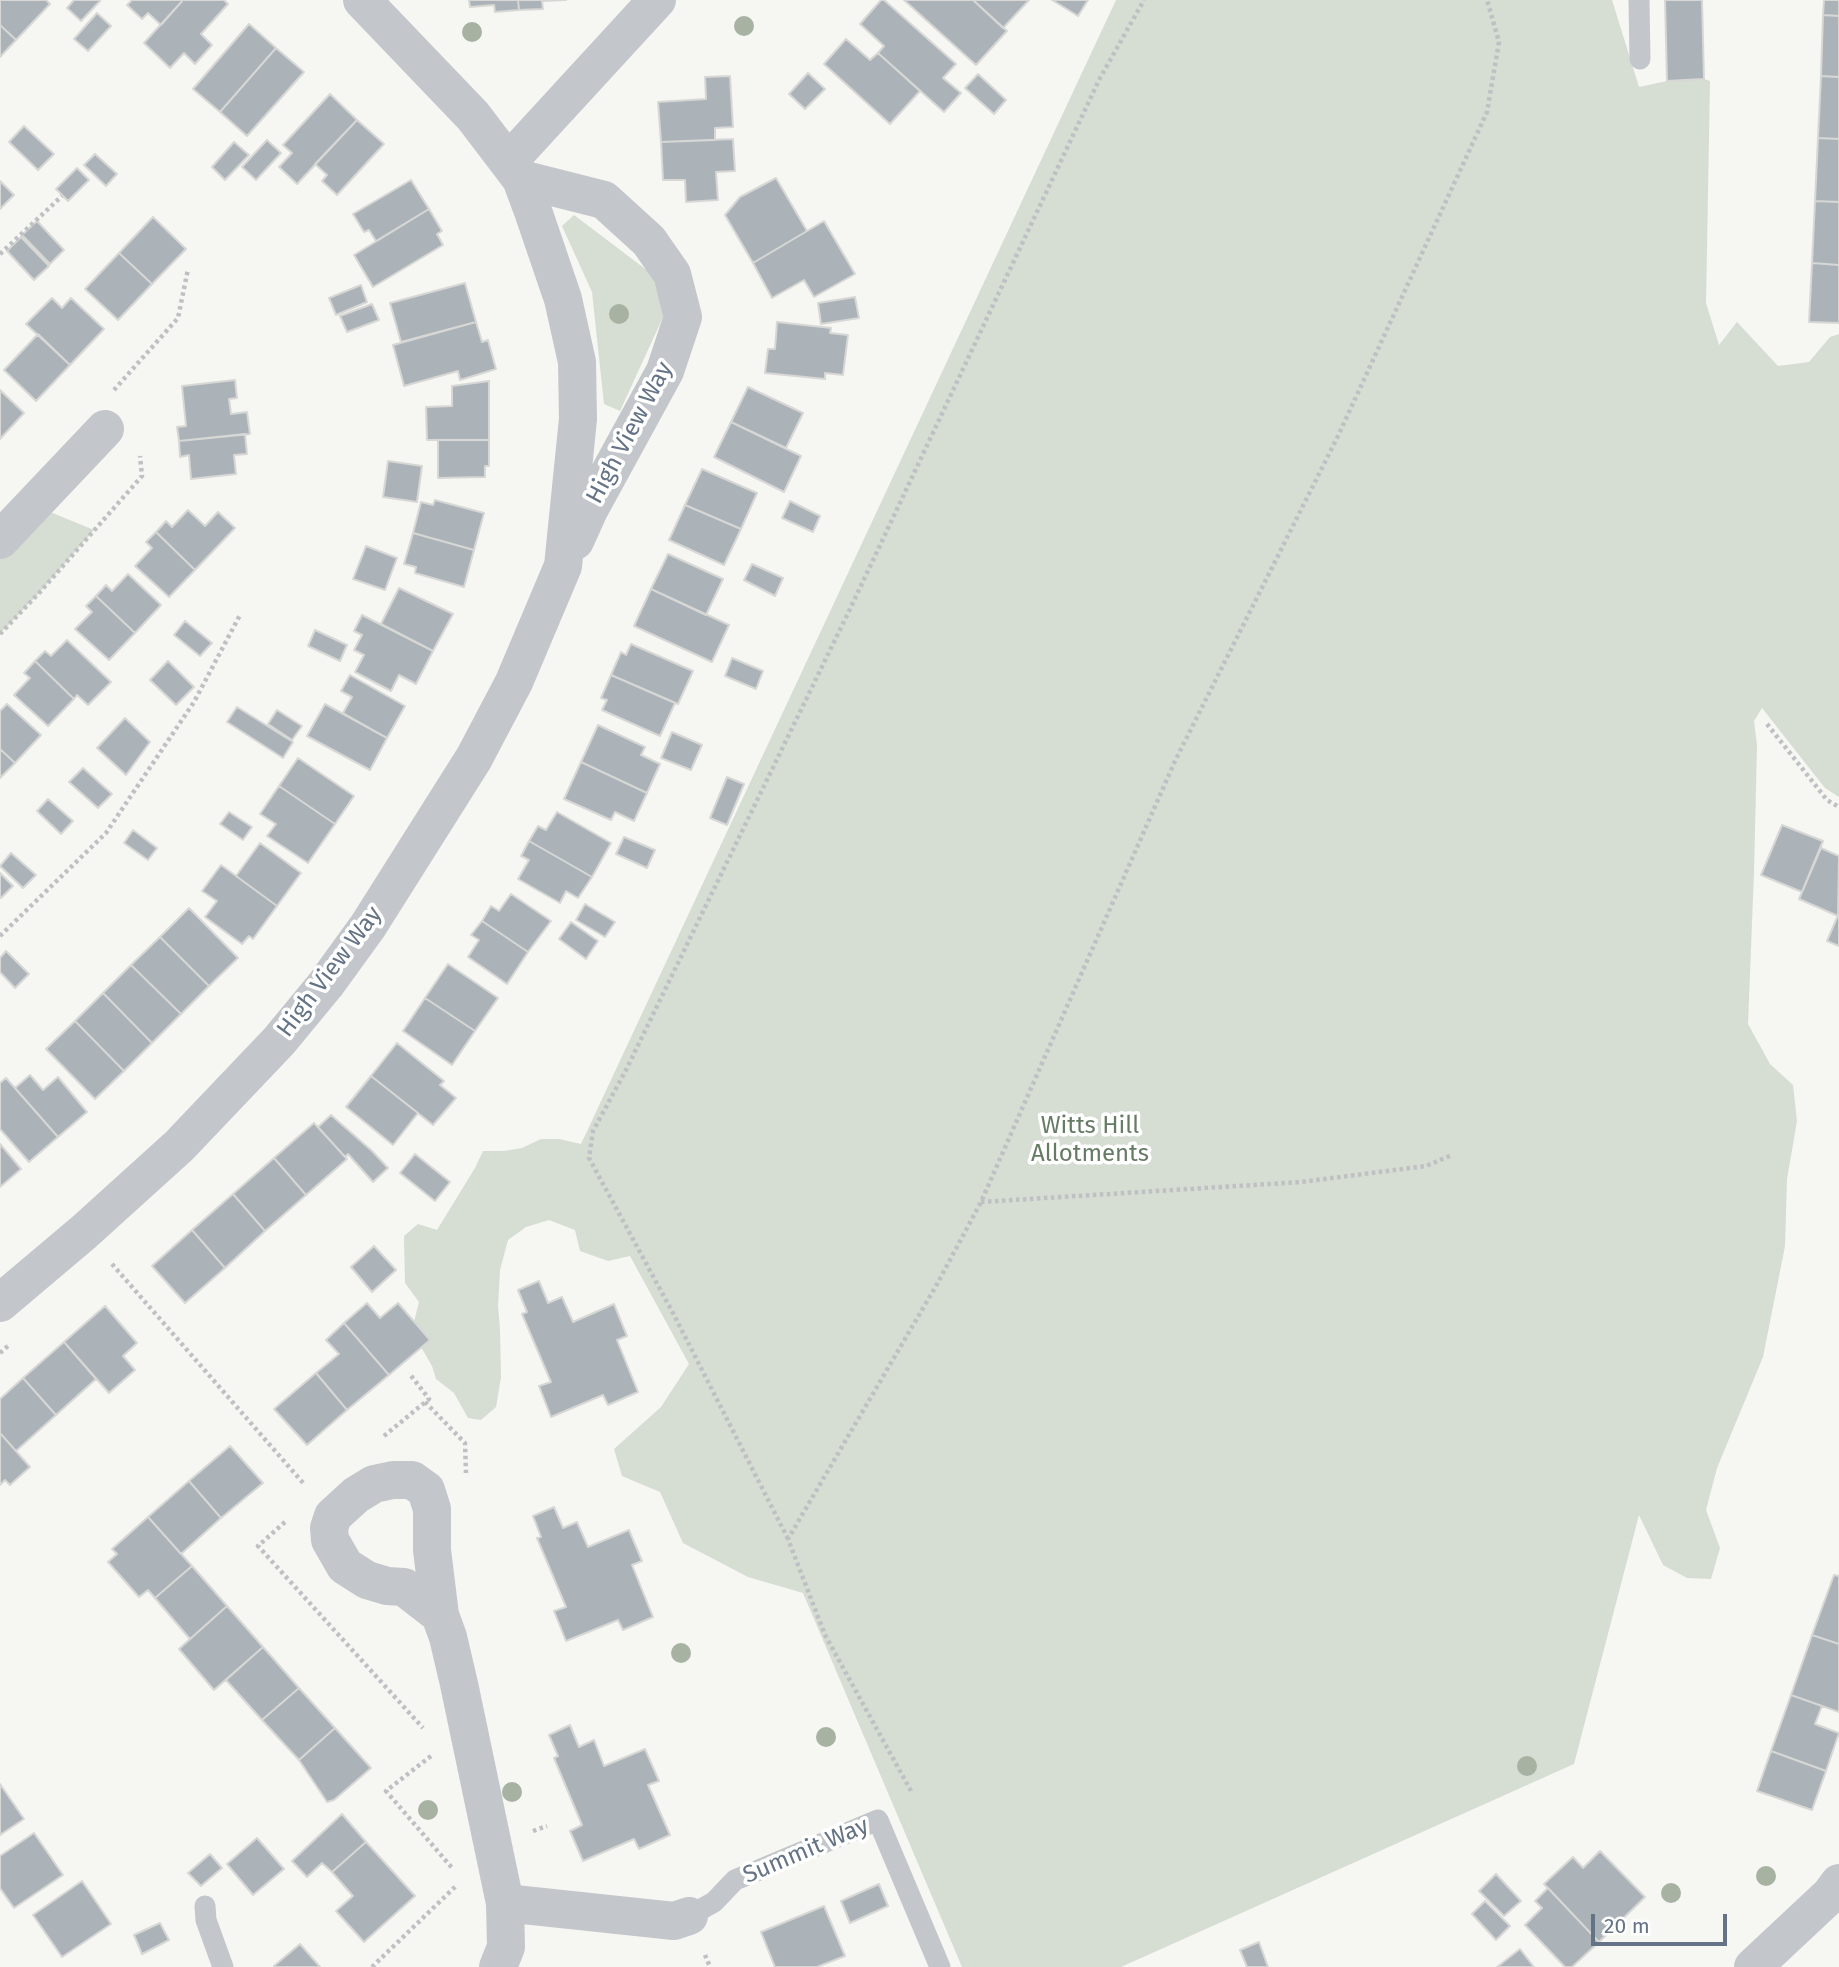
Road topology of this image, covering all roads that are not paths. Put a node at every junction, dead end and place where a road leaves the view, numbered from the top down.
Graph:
1 (362, 0) edge
2 (657, 0) edge
3 (1639, 0) edge
4 (1640, 59) dead end
5 (515, 170) junction
6 (105, 429) road end
7 (0, 540) edge
8 (563, 566) junction
9 (0, 1303) edge
10 (440, 1615) junction
11 (1836, 1893) edge
12 (505, 1903) junction
13 (205, 1906) dead end
14 (689, 1916) joint
15 (223, 1967) edge
16 (498, 1967) edge
17 (940, 1967) edge
18 (1753, 1967) edge

1 - 5 street, High View Way
2 - 5 street
3 - 4 lane
5 - 8 street, High View Way
5 - 8 street, High View Way
6 - 7 street
8 - 9 street, High View Way
10 - 10 street
10 - 12 street
11 - 18 street
12 - 14 street, Summit Way
12 - 16 street
13 - 15 lane
14 - 17 lane, Summit Way

